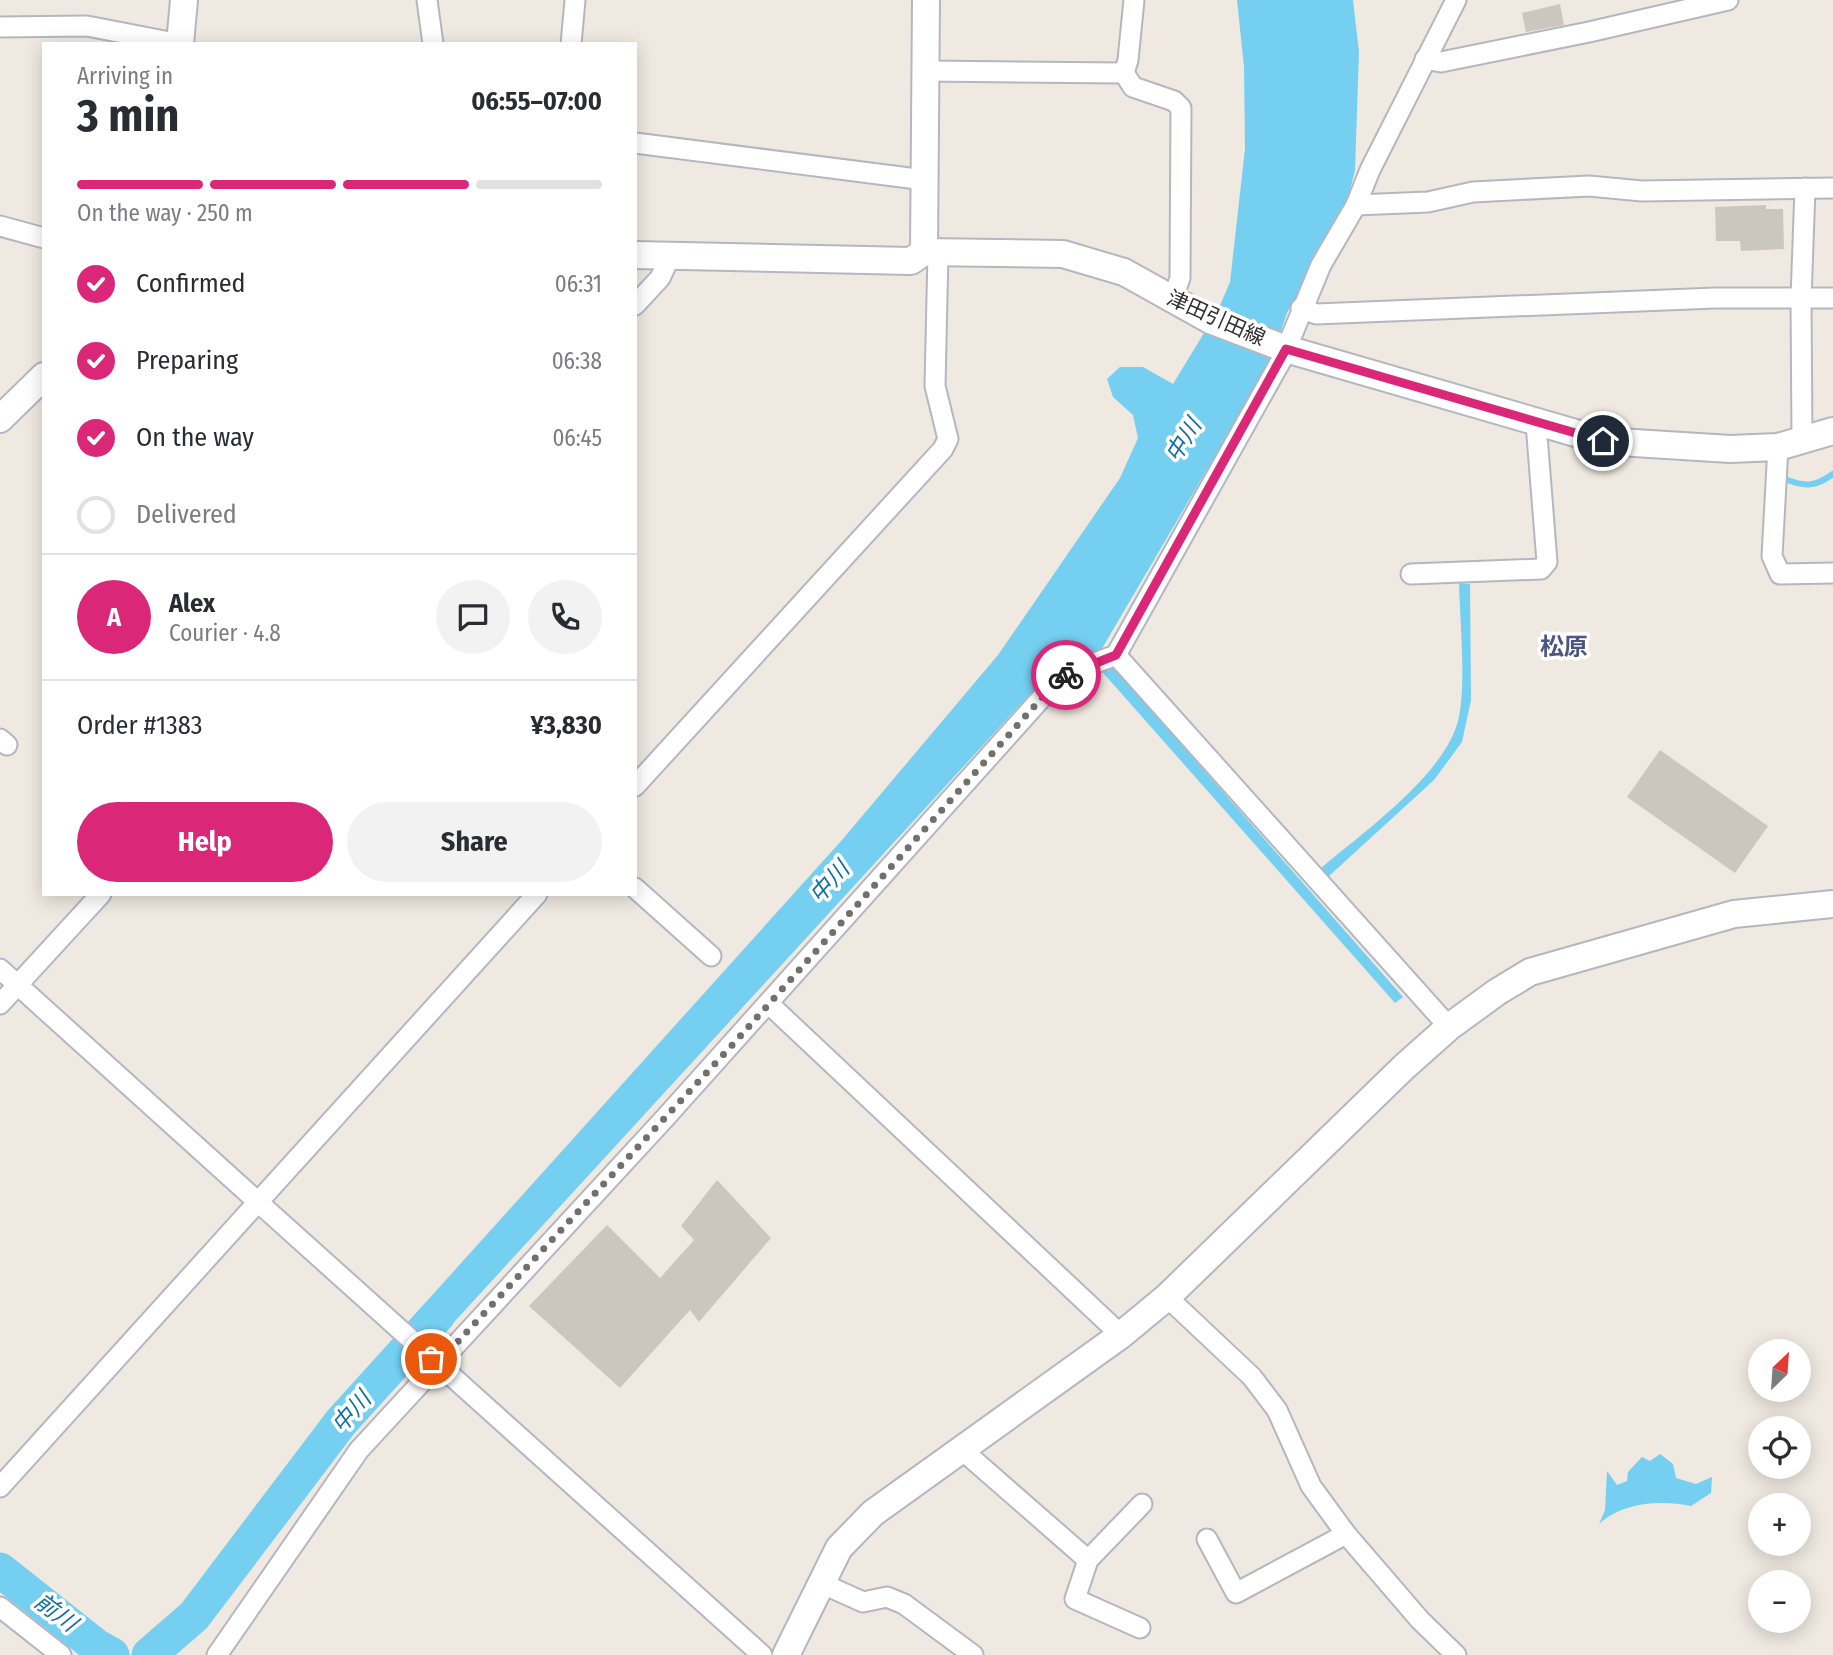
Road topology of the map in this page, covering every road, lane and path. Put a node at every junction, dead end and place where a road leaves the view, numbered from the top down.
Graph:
1 (184, 0) edge
2 (427, 0) edge
3 (575, 0) edge
4 (926, 0) edge
5 (1134, 0) edge
6 (1456, 0) edge
7 (1728, 0) edge
8 (0, 27) edge
9 (170, 42) edge
10 (180, 42) edge
11 (433, 42) edge
12 (571, 42) edge
13 (1425, 59) junction
14 (926, 71) junction
15 (1124, 73) junction
16 (637, 143) edge
17 (925, 180) junction
18 (1805, 188) junction
19 (1833, 188) edge
20 (1356, 205) junction
21 (0, 226) edge
22 (42, 236) edge
23 (931, 253) junction
24 (637, 255) edge
25 (670, 257) junction
26 (1833, 298) edge
27 (1801, 299) junction
28 (1172, 301) junction
29 (637, 303) edge
30 (1301, 308) junction
31 (1282, 347) junction
32 (42, 378) edge
33 (0, 419) edge
34 (1536, 423) junction
35 (1833, 431) edge
36 (1790, 443) junction
37 (1833, 573) edge
38 (1411, 574) dead end
39 (1116, 655) junction
40 (637, 784) edge
41 (637, 890) edge
42 (100, 896) edge
43 (535, 896) edge
44 (1833, 904) edge
45 (711, 956) dead end
46 (0, 969) edge
47 (17, 984) junction
48 (0, 1004) edge
49 (769, 1004) junction
50 (1449, 1027) junction
51 (258, 1202) junction
52 (1167, 1297) junction
53 (1121, 1335) junction
54 (435, 1361) junction
55 (961, 1450) junction
56 (0, 1487) edge
57 (1142, 1504) dead end
58 (1346, 1534) junction
59 (1207, 1539) dead end
60 (1088, 1560) junction
61 (823, 1584) junction
62 (0, 1608) edge
63 (1140, 1628) dead end
64 (61, 1655) edge
65 (217, 1655) edge
66 (762, 1655) edge
67 (786, 1655) edge
68 (973, 1655) edge
69 (1456, 1655) edge

1 - 10 street
2 - 11 street
3 - 12 street
4 - 14 street
5 - 15 street
6 - 13 street
7 - 13 street
8 - 9 street
13 - 20 street
14 - 15 street
14 - 17 street
15 - 28 street
16 - 17 street
17 - 23 street
18 - 19 street
18 - 20 street
18 - 27 street
20 - 30 street
21 - 22 street
23 - 25 street, 津田引田線
23 - 28 street, 津田引田線
23 - 40 street
24 - 25 street, 津田引田線
25 - 29 street
26 - 27 street
27 - 30 street
27 - 36 street
28 - 31 street, 津田引田線
30 - 31 street
31 - 34 street, 津田引田線
31 - 39 street
32 - 33 street
34 - 36 street, 津田引田線
34 - 38 street
35 - 36 street, 津田引田線
36 - 37 street
39 - 49 street
39 - 50 street
41 - 45 street
42 - 47 street
43 - 51 street
44 - 50 street
46 - 47 street
47 - 48 street
47 - 51 street
49 - 53 street
49 - 54 street
50 - 52 street
51 - 54 street
51 - 56 street
52 - 53 street
52 - 58 street
53 - 55 street
54 - 65 street
54 - 66 street
55 - 60 street
55 - 61 street
57 - 60 street
58 - 59 street
58 - 69 street
60 - 63 street
61 - 67 street
61 - 68 street
62 - 64 street

